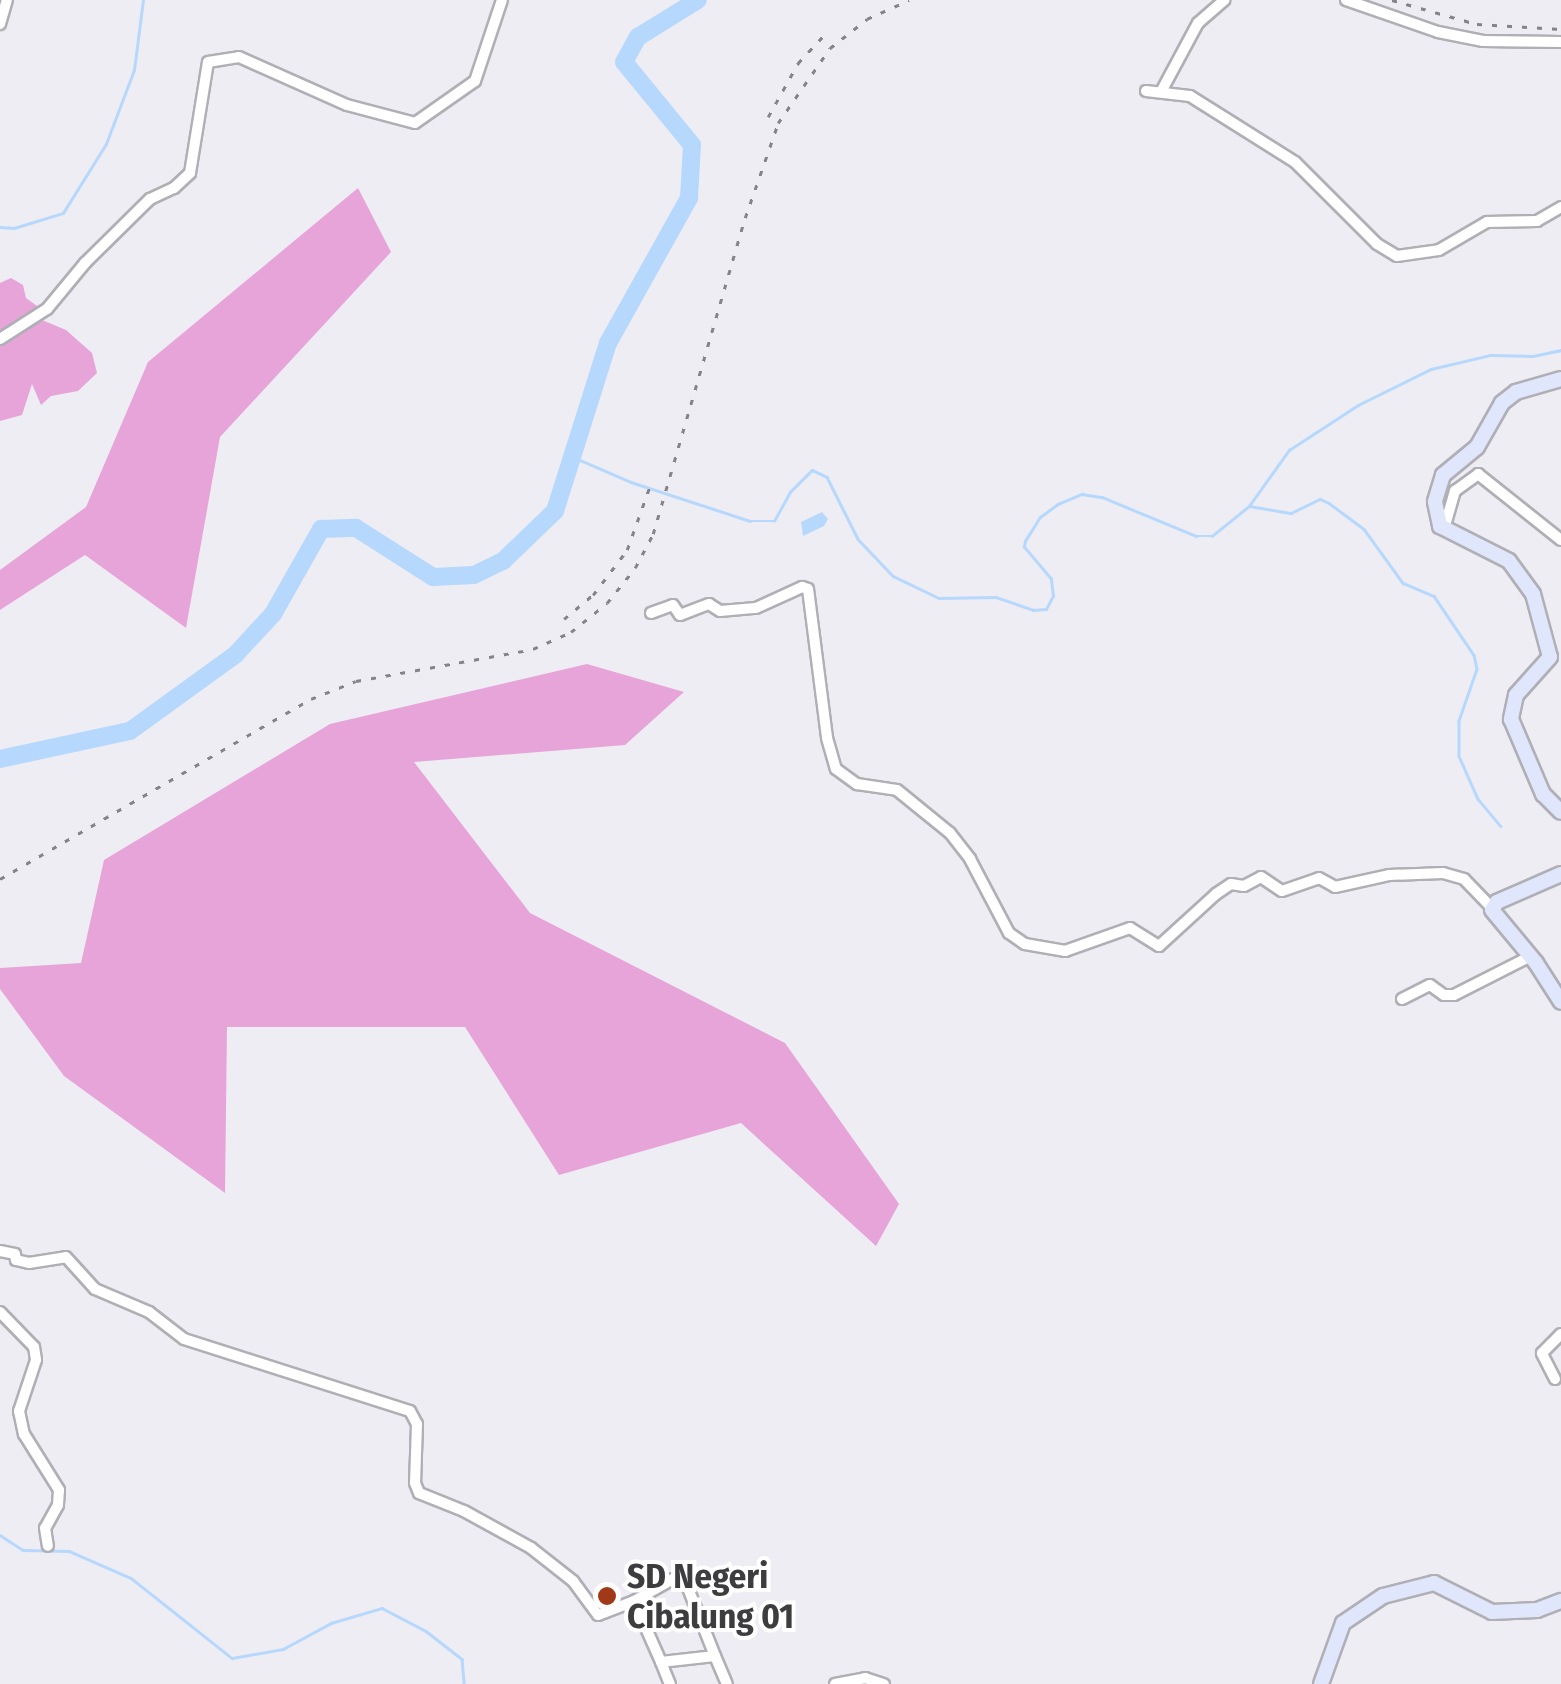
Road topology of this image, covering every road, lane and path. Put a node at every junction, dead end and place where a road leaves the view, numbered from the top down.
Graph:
1 (7, 0) edge
2 (502, 0) edge
3 (1224, 0) edge
4 (1346, 0) edge
5 (0, 24) edge
6 (1561, 42) edge
7 (1162, 90) junction
8 (1146, 92) dead end
9 (1561, 207) edge
10 (0, 340) edge
11 (1561, 380) edge
12 (1444, 529) junction
13 (1561, 540) edge
14 (651, 613) dead end
15 (1561, 812) edge
16 (1561, 874) edge
17 (1492, 908) junction
18 (1531, 956) junction
19 (1402, 998) dead end
20 (1561, 1002) edge
21 (0, 1251) edge
22 (0, 1312) edge
23 (1561, 1334) edge
24 (1555, 1379) dead end
25 (48, 1546) dead end
26 (1561, 1601) edge
27 (634, 1602) junction
28 (715, 1656) junction
29 (660, 1662) junction
30 (670, 1684) edge
31 (727, 1684) edge
32 (835, 1684) edge
33 (884, 1684) edge
34 (1320, 1684) edge

1 - 5 street
2 - 10 street
3 - 7 street
4 - 6 street
7 - 8 street
7 - 9 street
11 - 12 street
12 - 13 street
12 - 15 street
14 - 17 street
16 - 17 street
17 - 18 street
18 - 19 street
18 - 20 street
21 - 27 street
22 - 25 street
23 - 24 street
26 - 34 street
27 - 28 street
27 - 29 street
28 - 29 street
28 - 31 street
29 - 30 street
32 - 33 street

